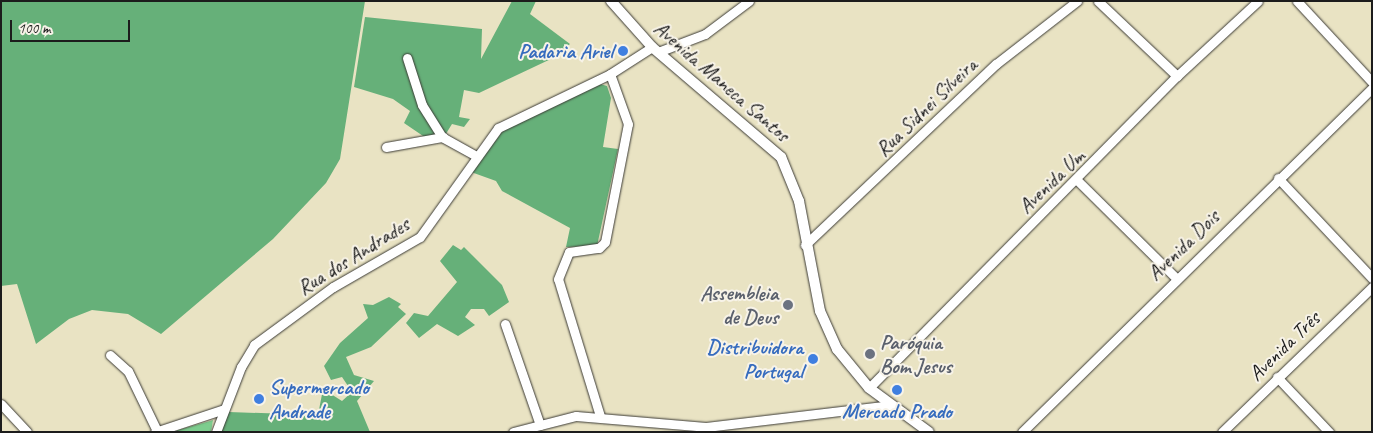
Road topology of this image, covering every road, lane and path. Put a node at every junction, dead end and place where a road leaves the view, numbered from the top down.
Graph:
1 (611, 1) edge
2 (748, 1) edge
3 (1077, 1) edge
4 (1098, 1) edge
5 (1258, 1) edge
6 (1297, 1) edge
7 (655, 50) junction
8 (407, 58) dead end
9 (610, 74) junction
10 (1178, 76) junction
11 (1372, 82) edge
12 (1372, 88) edge
13 (443, 137) junction
14 (386, 147) dead end
15 (476, 156) junction
16 (1278, 178) junction
17 (1078, 181) junction
18 (805, 245) junction
19 (1175, 277) junction
20 (1372, 278) edge
21 (1372, 287) edge
22 (505, 324) dead end
23 (110, 355) dead end
24 (1277, 377) junction
25 (870, 388) junction
26 (1, 404) edge
27 (890, 405) junction
28 (224, 410) junction
29 (600, 416) junction
30 (540, 425) junction
31 (27, 432) edge
32 (156, 432) edge
33 (216, 432) edge
34 (513, 432) edge
35 (929, 432) edge
36 (1022, 432) edge
37 (1222, 432) edge
38 (1329, 432) edge

1 - 7 street, Avenida Maneca Santos
2 - 7 street, Rua dos Andrades
3 - 18 street, Rua Sidnei Silveira
4 - 10 street
5 - 10 street, Avenida Um
6 - 11 street
7 - 9 street, Rua dos Andrades
7 - 18 street, Avenida Maneca Santos
8 - 13 street
9 - 15 street, Rua dos Andrades
9 - 29 street
10 - 17 street, Avenida Um
12 - 16 street, Avenida Dois
13 - 14 street
13 - 15 street
15 - 28 street, Rua dos Andrades
16 - 19 street, Avenida Dois
16 - 20 street
17 - 19 street
17 - 25 street, Avenida Um
18 - 25 street, Avenida Maneca Santos
19 - 36 street, Avenida Dois
21 - 24 street, Avenida Três
22 - 30 street
23 - 32 street
24 - 37 street, Avenida Três
24 - 38 street
25 - 27 street, Avenida Maneca Santos
26 - 31 street
27 - 29 street
27 - 35 street, Avenida Maneca Santos
28 - 32 street
28 - 33 street, Rua dos Andrades
29 - 30 street
30 - 34 street

